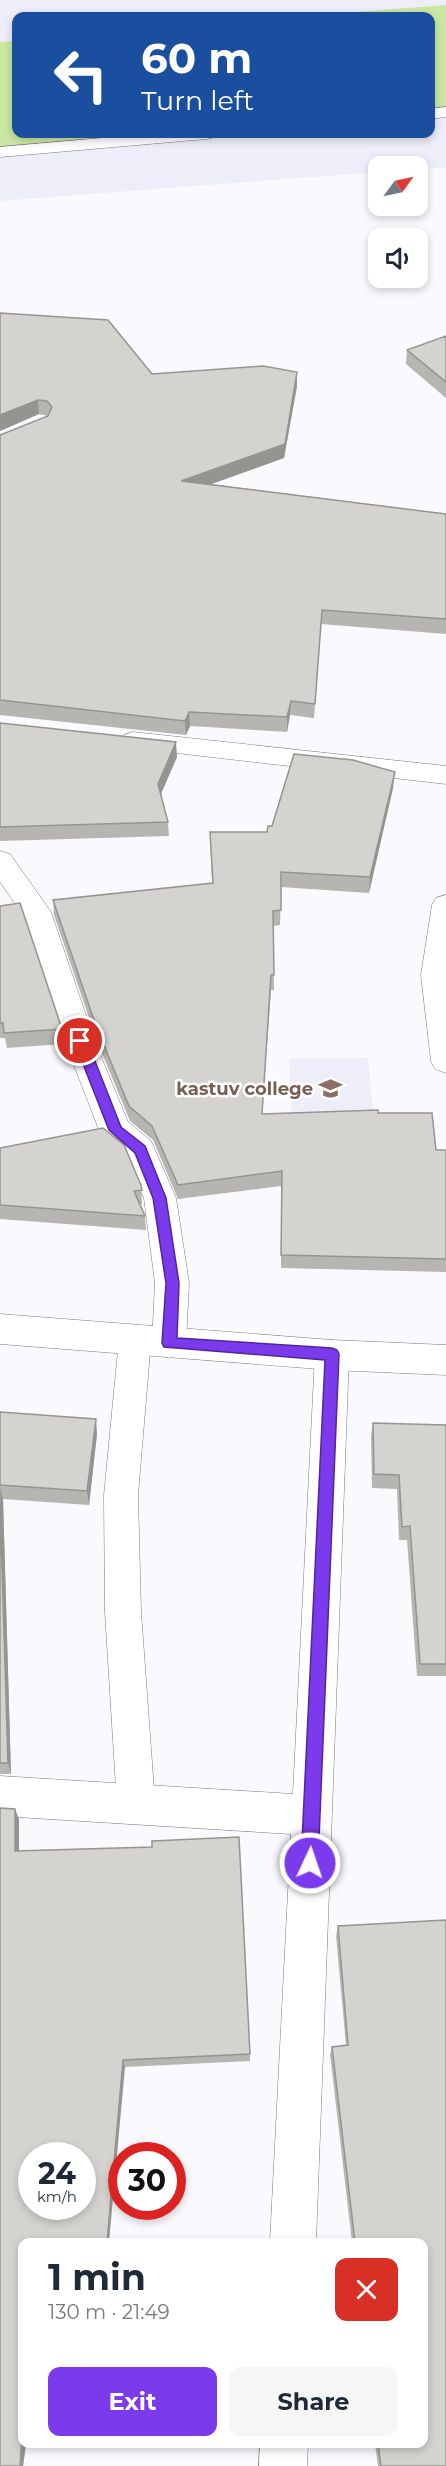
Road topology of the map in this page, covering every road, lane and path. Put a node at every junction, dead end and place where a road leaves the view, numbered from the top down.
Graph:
1 (160, 138) edge
2 (0, 152) edge
3 (106, 738) edge
4 (446, 775) edge
5 (0, 861) edge
6 (446, 905) edge
7 (446, 1061) edge
8 (0, 1329) edge
9 (152, 1342) junction
10 (332, 1354) junction
11 (446, 1360) edge
12 (0, 1796) edge
13 (136, 1804) junction
14 (312, 1815) junction
15 (293, 2238) edge
16 (284, 2448) edge
17 (283, 2466) edge

1 - 2 lane
3 - 4 street
5 - 9 street
6 - 7 street
8 - 9 street
9 - 10 street
9 - 13 lane
10 - 11 street
10 - 14 street
12 - 13 street
13 - 14 street
14 - 15 street
16 - 17 street

